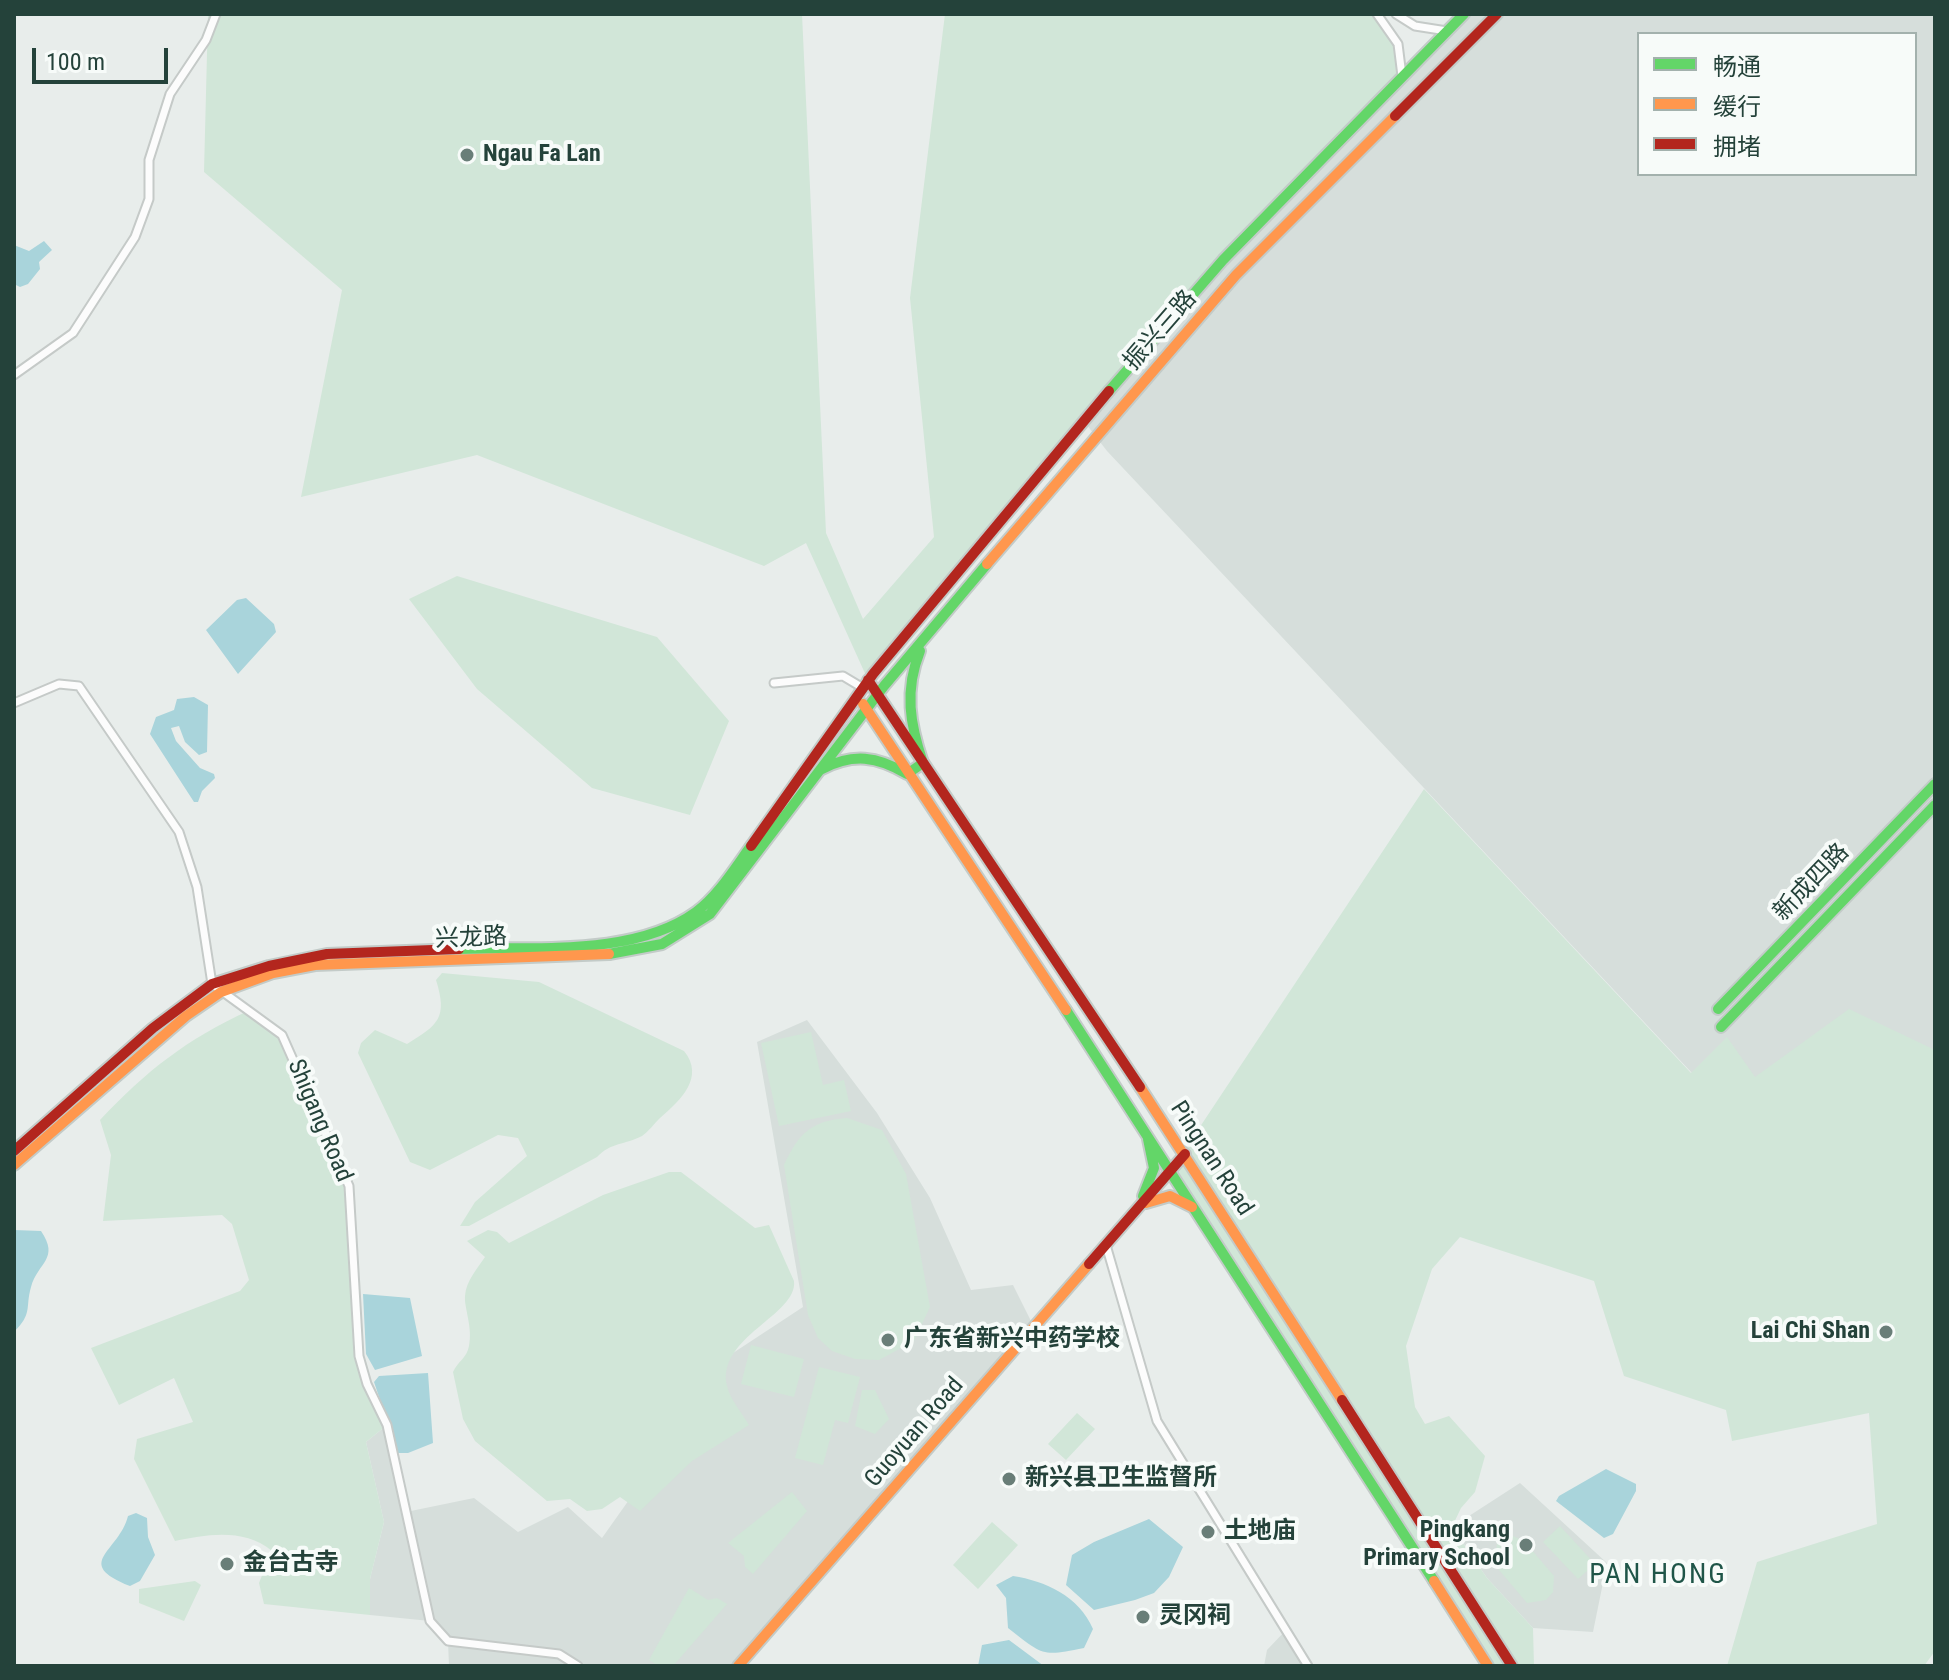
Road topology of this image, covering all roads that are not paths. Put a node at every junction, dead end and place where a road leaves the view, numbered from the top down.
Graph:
1 (216, 14) edge
2 (1377, 14) edge
3 (1396, 14) edge
4 (1464, 14) edge
5 (1497, 14) edge
6 (1447, 31) junction
7 (1402, 76) junction
8 (1359, 121) junction
9 (1375, 136) junction
10 (14, 375) edge
11 (923, 643) junction
12 (774, 683) dead end
13 (863, 688) junction
14 (878, 695) junction
15 (14, 703) edge
16 (866, 709) junction
17 (923, 763) junction
18 (817, 772) junction
19 (907, 774) junction
20 (1935, 784) edge
21 (1935, 805) edge
22 (212, 984) junction
23 (221, 992) junction
24 (1718, 1009) dead end
25 (1721, 1027) dead end
26 (1143, 1126) junction
27 (14, 1151) edge
28 (1185, 1154) junction
29 (14, 1165) edge
30 (1172, 1169) junction
31 (1138, 1209) junction
32 (1203, 1218) junction
33 (1106, 1245) junction
34 (578, 1666) edge
35 (738, 1666) edge
36 (1308, 1666) edge
37 (1488, 1666) edge
38 (1512, 1666) edge

1 - 10 street
2 - 7 street
3 - 6 street
4 - 6 main road, 振兴三路
5 - 9 main road, 振兴三路
6 - 7 main road, 振兴三路
7 - 8 main road, 振兴三路
8 - 9 main road
8 - 13 main road, 振兴三路
9 - 11 main road, 振兴三路
11 - 14 main road, 振兴三路
11 - 17 main road
12 - 13 street
13 - 14 main road, Pingnan Road
13 - 16 main road, Pingnan Road
13 - 22 main road, 兴龙路
14 - 16 main road, 兴龙路
14 - 17 main road, Pingnan Road
15 - 22 street
16 - 18 main road, 兴龙路
16 - 19 main road, Pingnan Road
17 - 19 main road
17 - 28 main road, Pingnan Road
18 - 19 main road
18 - 23 main road, 兴龙路
19 - 26 main road, Pingnan Road
20 - 24 main road, 新成四路
21 - 25 main road, 新成四路
22 - 23 street, Shigang Road
22 - 27 main road, 兴龙路
23 - 29 main road, 兴龙路
23 - 34 street, Shigang Road
26 - 30 main road, Pingnan Road
26 - 31 main road
28 - 30 main road, Guoyuan Road
28 - 38 main road, Pingnan Road
30 - 31 main road, Guoyuan Road
30 - 32 main road, Pingnan Road
31 - 32 main road
31 - 33 main road, Guoyuan Road
32 - 37 main road, Pingnan Road
33 - 35 main road, Guoyuan Road
33 - 36 street

